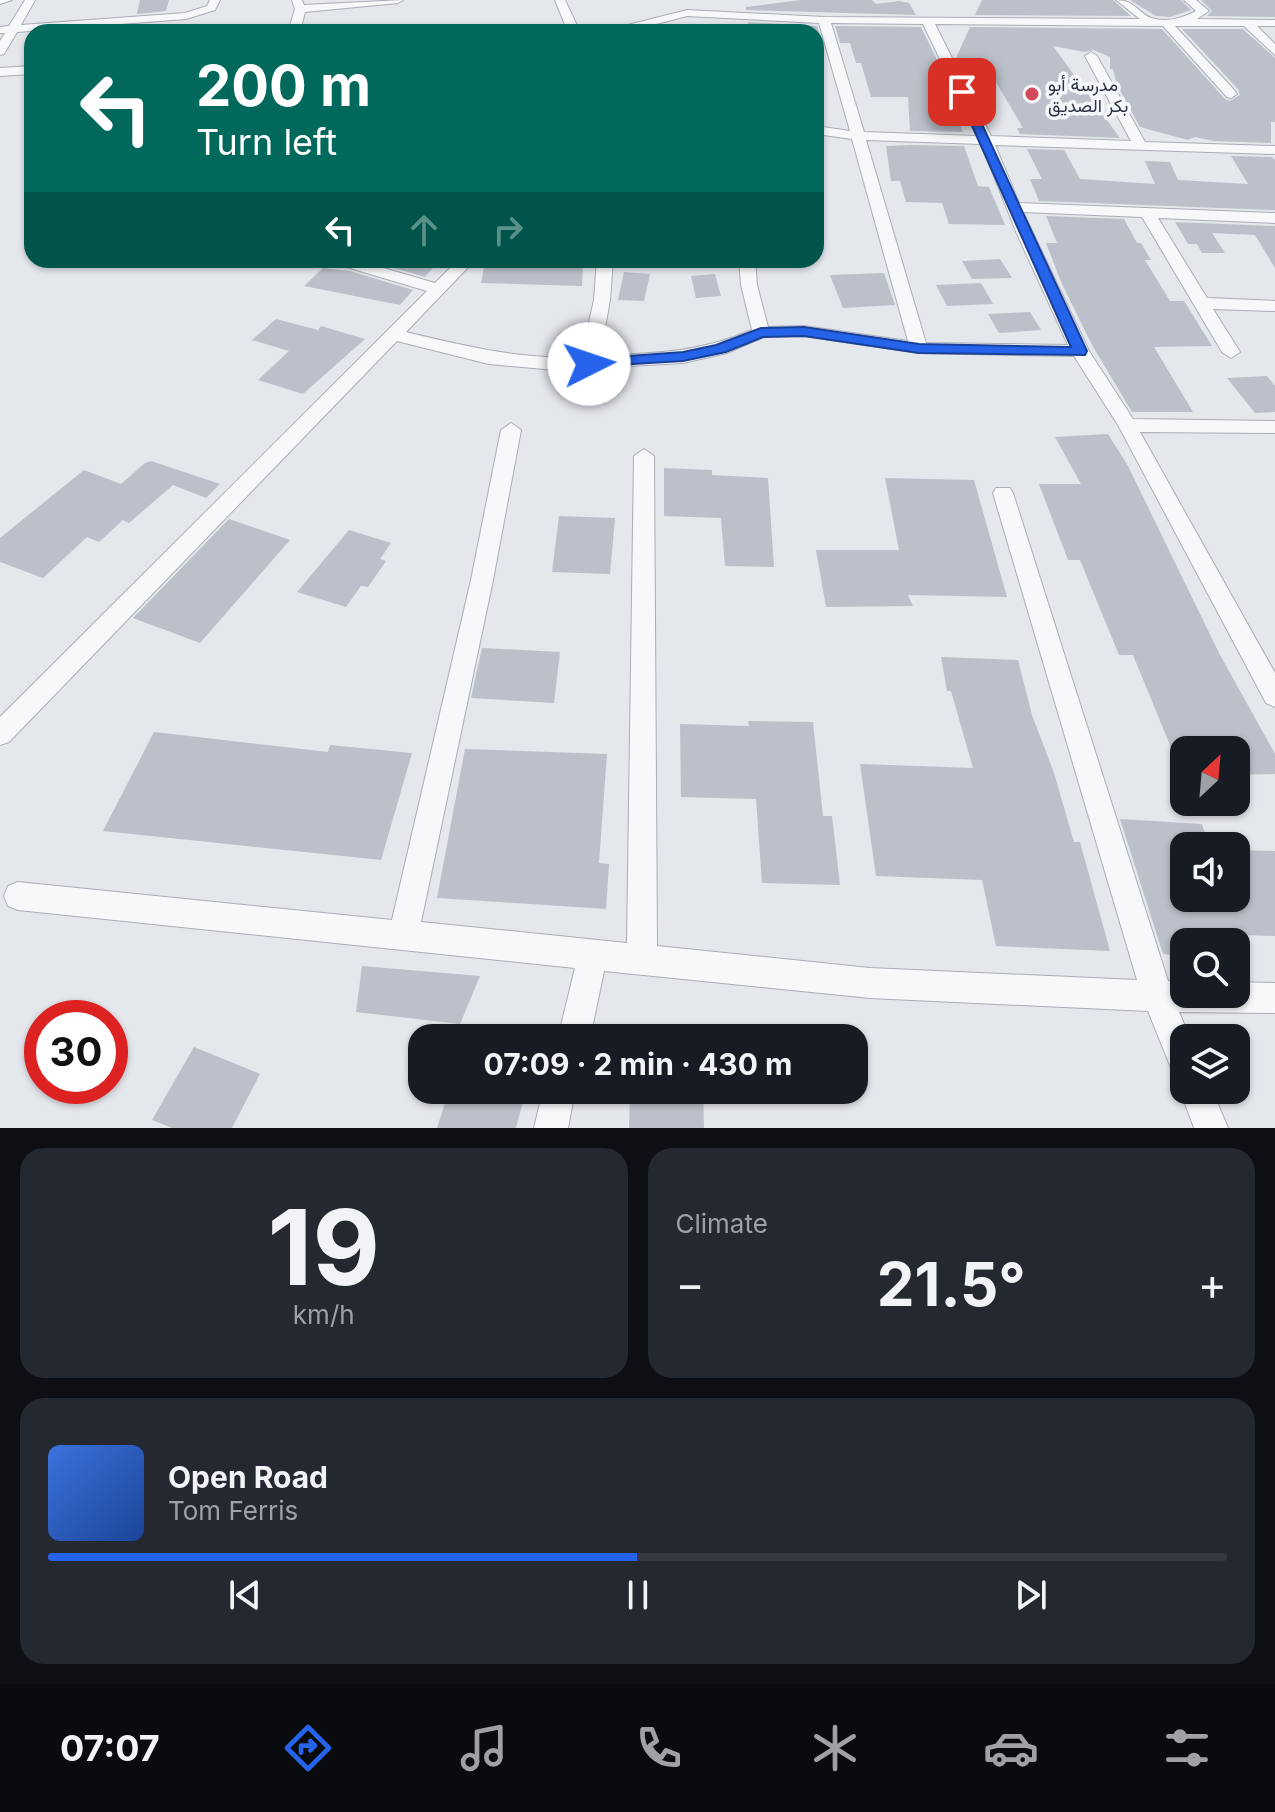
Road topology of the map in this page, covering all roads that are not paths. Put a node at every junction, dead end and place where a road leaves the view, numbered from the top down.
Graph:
1 (7, 0) edge
2 (30, 0) edge
3 (215, 0) edge
4 (398, 0) edge
5 (560, 0) edge
6 (673, 0) edge
7 (1121, 0) edge
8 (1189, 0) edge
9 (0, 1) edge
10 (299, 4) edge
11 (770, 6) dead end
12 (1061, 8) dead end
13 (687, 13) junction
14 (1275, 14) edge
15 (779, 17) junction
16 (824, 20) junction
17 (927, 20) junction
18 (1069, 20) junction
19 (1157, 20) junction
20 (1186, 21) junction
21 (1247, 23) junction
22 (1275, 23) edge
23 (81, 24) edge
24 (295, 24) edge
25 (570, 24) edge
26 (644, 24) edge
27 (24, 28) edge
28 (15, 29) junction
29 (0, 30) edge
30 (0, 51) edge
31 (1275, 51) edge
32 (1091, 56) dead end
33 (24, 70) edge
34 (0, 72) edge
35 (1231, 94) dead end
36 (824, 131) edge
37 (857, 136) junction
38 (986, 140) junction
39 (1141, 147) junction
40 (1275, 150) edge
41 (1013, 207) junction
42 (1148, 214) junction
43 (1274, 221) edge
44 (366, 268) edge
45 (459, 268) edge
46 (604, 268) edge
47 (748, 268) edge
48 (437, 289) junction
49 (1201, 303) junction
50 (1275, 306) edge
51 (761, 332) junction
52 (394, 335) junction
53 (919, 348) junction
54 (1080, 351) junction
55 (1231, 352) dead end
56 (589, 364) junction
57 (1127, 425) junction
58 (1275, 427) edge
59 (511, 430) dead end
60 (644, 456) dead end
61 (1003, 493) dead end
62 (1275, 696) edge
63 (0, 734) edge
64 (18, 896) dead end
65 (403, 937) junction
66 (592, 957) junction
67 (642, 962) junction
68 (1157, 996) junction
69 (1275, 998) edge
70 (577, 1024) edge
71 (1170, 1028) edge
72 (556, 1104) edge
73 (1202, 1104) edge
74 (551, 1128) edge
75 (1211, 1128) edge

1 - 9 street
2 - 28 street
3 - 23 street
4 - 10 street
5 - 25 street
6 - 13 street
7 - 19 street
8 - 20 street
10 - 24 street
11 - 15 street
12 - 18 street
13 - 15 street
13 - 26 street
14 - 20 street
15 - 16 street
16 - 17 street
16 - 37 street
17 - 18 street
17 - 38 street
18 - 19 street
19 - 20 street
19 - 35 street
20 - 21 street
21 - 22 street
21 - 31 street
27 - 28 street
28 - 29 street
28 - 30 street
32 - 39 street
33 - 34 street
36 - 37 street
37 - 38 street
37 - 53 street
38 - 39 street
38 - 41 street
39 - 40 street
41 - 42 street
41 - 54 street
42 - 43 street
42 - 49 street
44 - 48 street
45 - 48 street
46 - 56 street
47 - 51 street
48 - 52 street
49 - 50 street
49 - 55 street
51 - 53 street
51 - 56 street
52 - 56 street
52 - 63 street
53 - 54 street
54 - 57 street
57 - 58 street
57 - 62 street
59 - 65 street
60 - 67 street
61 - 68 street
64 - 65 street
65 - 66 street
66 - 67 street
66 - 70 street
67 - 68 street
68 - 69 street
68 - 71 street
72 - 74 street
73 - 75 street

